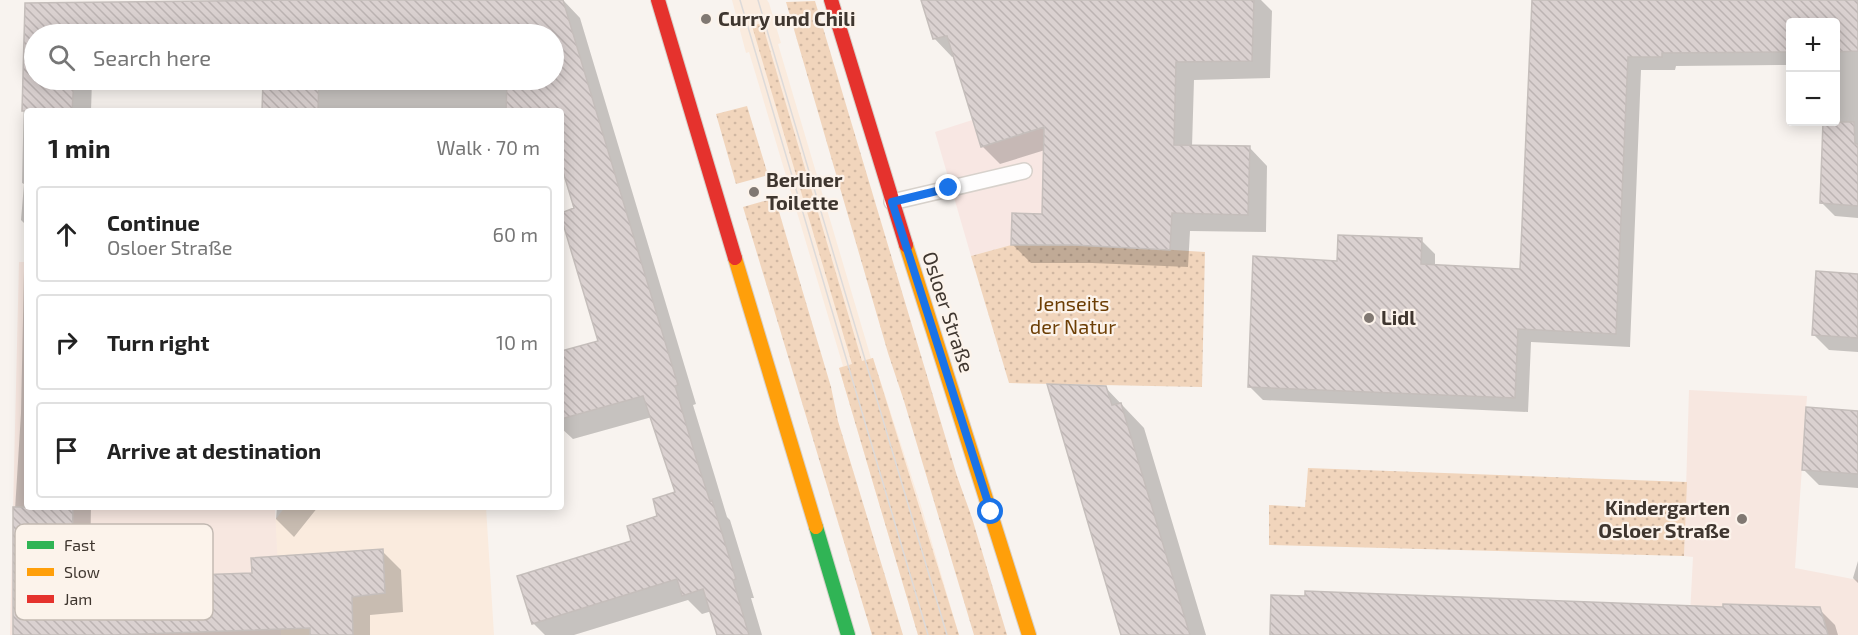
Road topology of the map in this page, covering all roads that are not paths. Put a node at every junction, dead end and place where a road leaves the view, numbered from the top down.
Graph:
1 (658, 0) edge
2 (831, 0) edge
3 (1024, 171) dead end
4 (892, 202) junction
5 (848, 635) edge
6 (1029, 635) edge

1 - 5 main road
2 - 4 main road, Osloer Straße
3 - 4 lane
4 - 6 main road, Osloer Straße

